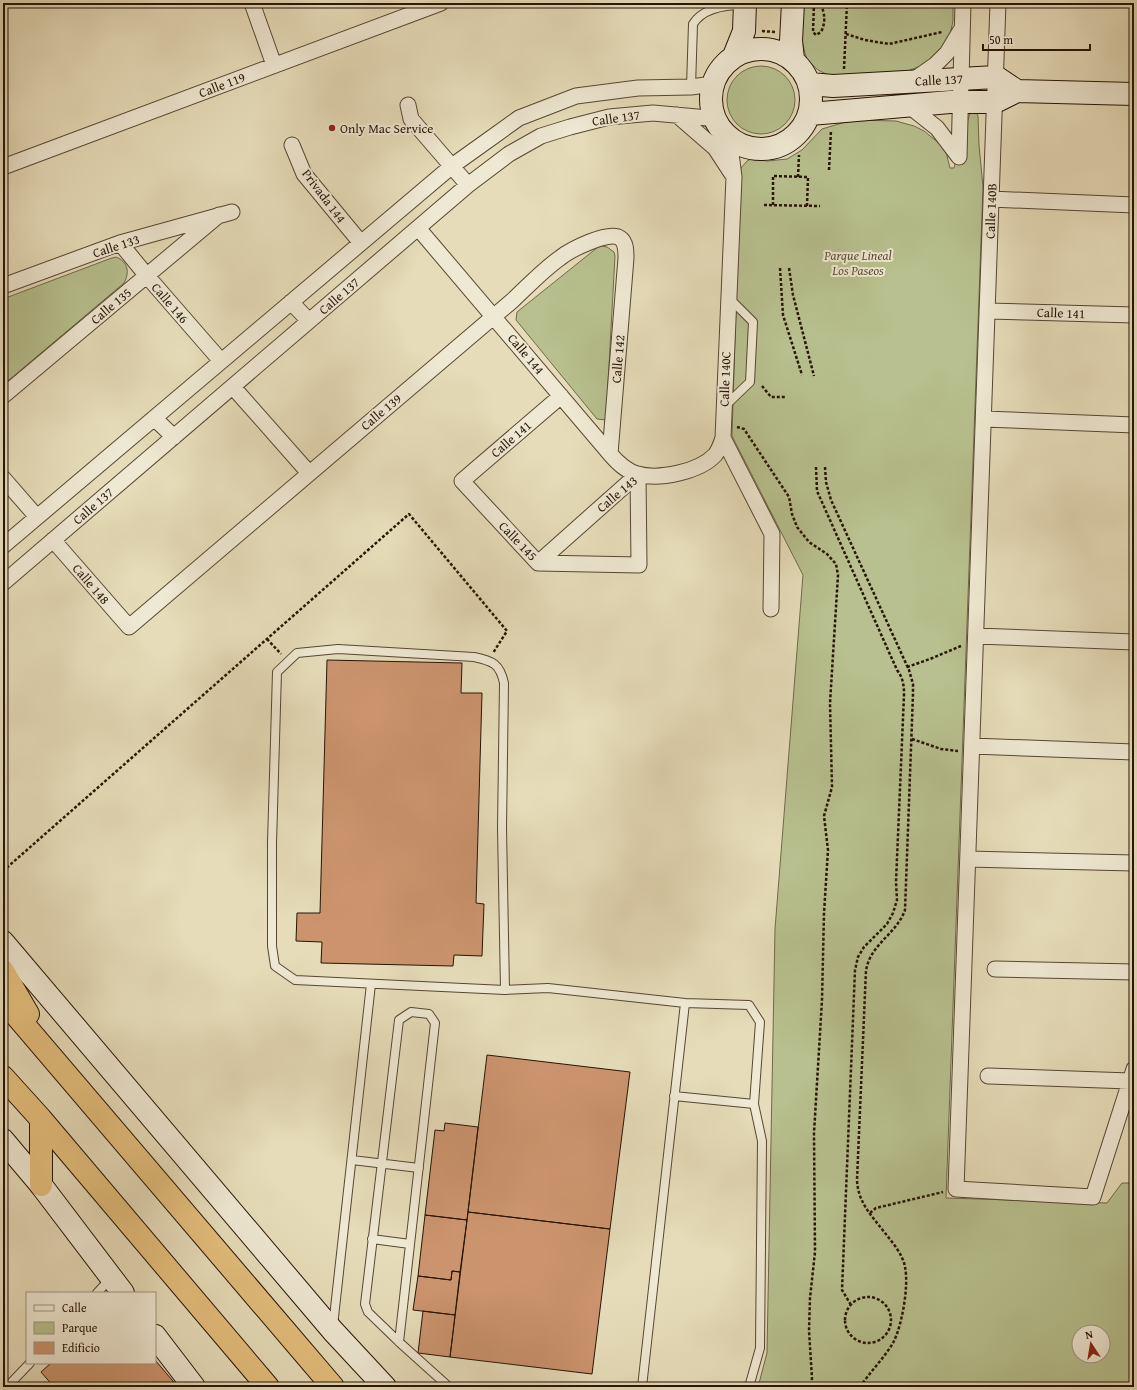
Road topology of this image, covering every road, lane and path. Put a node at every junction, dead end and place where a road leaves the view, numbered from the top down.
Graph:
1 (252, 3) edge
2 (441, 3) edge
3 (793, 3) edge
4 (814, 3) edge
5 (820, 3) edge
6 (847, 3) edge
7 (963, 3) edge
8 (998, 3) edge
9 (745, 4) edge
10 (962, 27) junction
11 (757, 31) dead end
12 (946, 31) dead end
13 (780, 32) dead end
14 (846, 34) junction
15 (734, 56) junction
16 (793, 59) junction
17 (274, 65) junction
18 (844, 71) dead end
19 (996, 77) junction
20 (961, 78) junction
21 (912, 82) junction
22 (713, 84) junction
23 (810, 84) junction
24 (691, 87) junction
25 (1016, 91) junction
26 (1134, 94) edge
27 (961, 102) junction
28 (995, 102) junction
29 (408, 105) dead end
30 (908, 105) junction
31 (810, 114) junction
32 (677, 115) junction
33 (831, 128) dead end
34 (724, 132) junction
35 (292, 146) dead end
36 (799, 155) dead end
37 (452, 166) junction
38 (3, 167) edge
39 (829, 170) dead end
40 (734, 177) junction
41 (798, 177) junction
42 (468, 185) junction
43 (991, 199) junction
44 (764, 205) dead end
45 (773, 205) junction
46 (1134, 205) edge
47 (807, 206) junction
48 (820, 206) dead end
49 (226, 214) joint
50 (418, 228) junction
51 (120, 243) junction
52 (361, 243) junction
53 (626, 265) joint
54 (780, 268) dead end
55 (789, 268) dead end
56 (147, 276) junction
57 (3, 286) edge
58 (729, 298) junction
59 (291, 302) junction
60 (987, 311) junction
61 (1134, 315) edge
62 (494, 316) junction
63 (309, 322) junction
64 (221, 361) junction
65 (802, 376) dead end
66 (814, 376) dead end
67 (762, 386) dead end
68 (233, 387) junction
69 (3, 396) edge
70 (561, 396) junction
71 (786, 397) dead end
72 (724, 407) junction
73 (154, 418) junction
74 (984, 419) junction
75 (1134, 424) edge
76 (723, 431) junction
77 (174, 437) junction
78 (610, 454) junction
79 (816, 467) dead end
80 (825, 467) dead end
81 (309, 473) junction
82 (638, 474) junction
83 (3, 478) edge
84 (462, 482) joint
85 (37, 517) junction
86 (53, 540) junction
87 (3, 546) edge
88 (538, 563) junction
89 (3, 583) edge
90 (771, 609) dead end
91 (129, 627) joint
92 (976, 636) junction
93 (267, 639) dead end
94 (1134, 642) edge
95 (288, 662) junction
96 (907, 667) junction
97 (912, 740) junction
98 (972, 750) junction
99 (1134, 752) edge
100 (968, 860) junction
101 (1134, 863) edge
102 (3, 942) edge
103 (995, 969) dead end
104 (3, 971) edge
105 (1134, 972) edge
106 (371, 984) junction
107 (504, 990) junction
108 (3, 1000) edge
109 (685, 1003) junction
110 (57, 1064) junction
111 (1132, 1075) edge
112 (988, 1076) dead end
113 (3, 1077) edge
114 (674, 1096) junction
115 (754, 1104) junction
116 (41, 1119) junction
117 (3, 1140) edge
118 (352, 1160) junction
119 (381, 1163) junction
120 (419, 1168) junction
121 (40, 1185) junction
122 (956, 1189) junction
123 (870, 1214) junction
124 (372, 1239) junction
125 (410, 1244) junction
126 (110, 1288) edge
127 (851, 1305) junction
128 (333, 1331) junction
129 (156, 1337) edge
130 (399, 1342) junction
131 (29, 1364) edge
132 (1134, 1380) edge
133 (6, 1387) edge
134 (194, 1387) edge
135 (268, 1387) edge
136 (333, 1387) edge
137 (384, 1387) edge
138 (449, 1387) edge
139 (642, 1387) edge
140 (749, 1387) edge
141 (811, 1387) edge
142 (860, 1387) edge
143 (1130, 1387) edge

1 - 17 street
2 - 17 street, Calle 119
3 - 16 street
4 - 5 path
6 - 14 path
7 - 10 street
8 - 19 street, Calle 140B
9 - 15 street
9 - 24 lane
10 - 20 street
10 - 21 street
11 - 13 path
12 - 14 path
14 - 18 path
15 - 16 street
15 - 22 street
16 - 23 street
17 - 38 street, Calle 119
19 - 20 street, Calle 137
19 - 25 street
19 - 28 street, Calle 140B
20 - 21 street, Calle 137
20 - 27 street
21 - 23 street, Calle 137
22 - 24 street, Calle 137
22 - 34 street
23 - 31 street
24 - 37 street, Calle 137
25 - 26 street, Calle 137
25 - 28 street, Calle 137
27 - 28 street, Calle 137
27 - 30 street, Calle 137
27 - 30 street
28 - 43 street, Calle 140B
29 - 37 street
30 - 31 street, Calle 137
31 - 34 street
32 - 34 street, Calle 137
32 - 40 street
32 - 42 street, Calle 137
33 - 39 path
34 - 40 street, Calle 140C
35 - 52 street, Privada 144
36 - 41 path
37 - 42 street
37 - 52 street, Calle 137
40 - 58 street, Calle 140C
41 - 45 path
41 - 47 path
42 - 50 street, Calle 137
43 - 46 street
43 - 60 street, Calle 140B
44 - 45 path
45 - 47 path
47 - 48 path
49 - 51 street, Calle 133
49 - 56 street, Calle 135
50 - 62 street, Calle 144
50 - 63 street, Calle 137
51 - 56 street, Calle 146
51 - 57 street, Calle 133
52 - 59 street, Calle 137
53 - 62 street, Calle 139
53 - 78 street, Calle 142
54 - 65 path
55 - 66 path
56 - 64 street, Calle 146
56 - 69 street, Calle 135
58 - 72 street, Calle 140C
58 - 72 lane
59 - 63 street
59 - 64 street, Calle 137
60 - 61 street, Calle 141
60 - 74 street, Calle 140B
62 - 70 street, Calle 144
62 - 81 street, Calle 139
63 - 68 street, Calle 137
64 - 73 street, Calle 137
67 - 71 path
68 - 77 street, Calle 137
68 - 81 street
70 - 78 street, Calle 144
70 - 84 street, Calle 141
72 - 76 street, Calle 140C
73 - 77 street
73 - 85 street, Calle 137
74 - 75 street
74 - 92 street, Calle 140B
76 - 82 street, Calle 143
76 - 90 street
76 - 141 path
77 - 86 street, Calle 137
78 - 82 street, Calle 144
79 - 127 path
80 - 96 path
81 - 91 street, Calle 139
82 - 88 street, Calle 143
82 - 88 street, Calle 145
83 - 85 street
84 - 88 street, Calle 145
85 - 87 street, Calle 137
86 - 89 street, Calle 137
86 - 91 street, Calle 148
92 - 94 street
92 - 96 path
92 - 98 street, Calle 140B
93 - 95 path
95 - 106 lane
95 - 107 lane
96 - 97 path
97 - 98 path
97 - 123 path
98 - 99 street
98 - 100 street, Calle 140B
100 - 101 street
100 - 122 street, Calle 140B
102 - 128 street
103 - 105 street
104 - 110 highway
106 - 107 lane
106 - 118 lane
107 - 109 lane
108 - 110 highway
109 - 114 lane
109 - 115 lane
110 - 136 highway
111 - 112 street
111 - 122 street
113 - 116 highway
114 - 115 lane
114 - 139 lane
115 - 140 lane
116 - 121 highway
116 - 135 highway
117 - 121 street
118 - 119 lane
118 - 128 lane
119 - 120 lane
119 - 120 lane
119 - 124 lane
120 - 125 lane
121 - 126 street
122 - 123 path
123 - 142 path
124 - 125 lane
124 - 130 lane
125 - 130 lane
127 - 127 path
128 - 137 street
129 - 134 street
130 - 138 lane
131 - 133 lane
132 - 143 path

